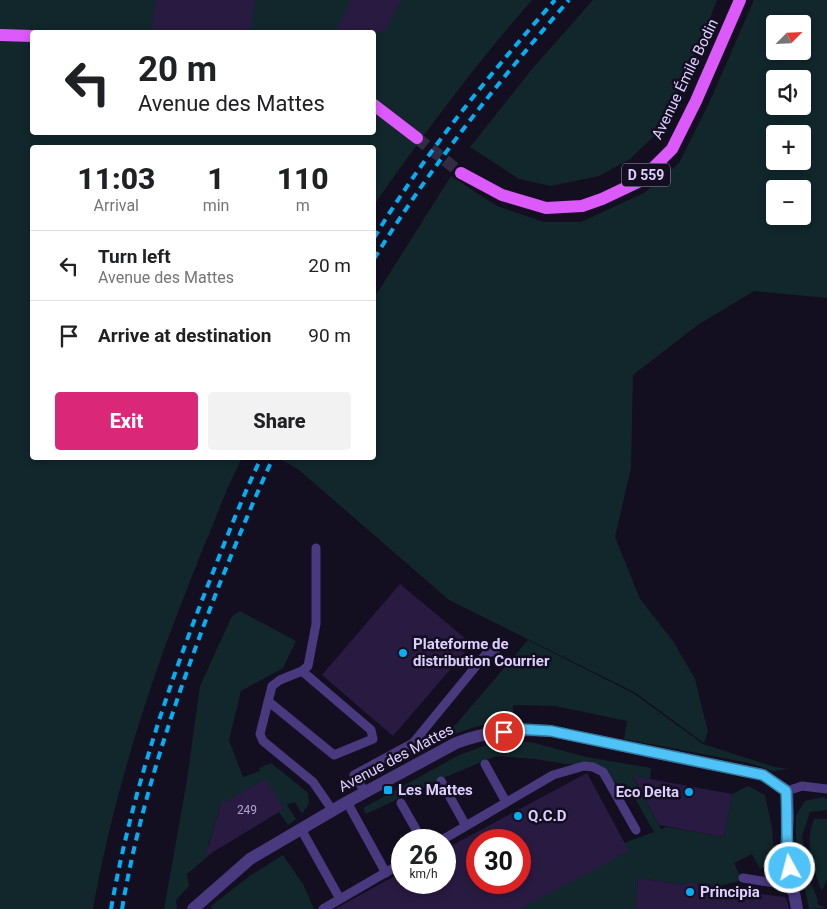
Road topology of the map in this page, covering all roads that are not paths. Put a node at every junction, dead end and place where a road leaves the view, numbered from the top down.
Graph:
1 (740, 0) edge
2 (0, 35) edge
3 (30, 36) edge
4 (376, 107) edge
5 (417, 138) tunnel mouth
6 (461, 173) tunnel mouth
7 (316, 548) dead end
8 (496, 650) dead end
9 (302, 672) junction
10 (268, 701) junction
11 (485, 764) dead end
12 (442, 781) dead end
13 (827, 789) edge
14 (786, 791) junction
15 (365, 792) junction
16 (347, 802) junction
17 (506, 802) junction
18 (401, 803) dead end
19 (333, 811) junction
20 (466, 826) junction
21 (301, 829) junction
22 (416, 829) edge
23 (636, 830) dead end
24 (456, 832) edge
25 (391, 870) edge
26 (386, 873) junction
27 (743, 878) dead end
28 (793, 886) junction
29 (340, 899) junction
30 (193, 909) edge
31 (323, 909) edge
32 (797, 909) edge

1 - 6 main road, Avenue Émile Bodin / D 559
2 - 3 main road
4 - 5 main road
7 - 9 lane
8 - 15 lane
9 - 10 lane
9 - 10 lane
10 - 19 lane
11 - 17 lane
12 - 20 lane
13 - 14 lane
14 - 15 street, Avenue des Mattes
14 - 28 street
15 - 16 street, Avenue des Mattes
16 - 19 street, Avenue des Mattes
16 - 26 lane
17 - 20 lane
17 - 23 lane
18 - 22 lane
19 - 21 street, Avenue des Mattes
20 - 24 lane
21 - 29 lane
21 - 30 street, Avenue des Mattes
25 - 26 lane
26 - 29 lane
27 - 28 lane
28 - 32 street
29 - 31 lane

